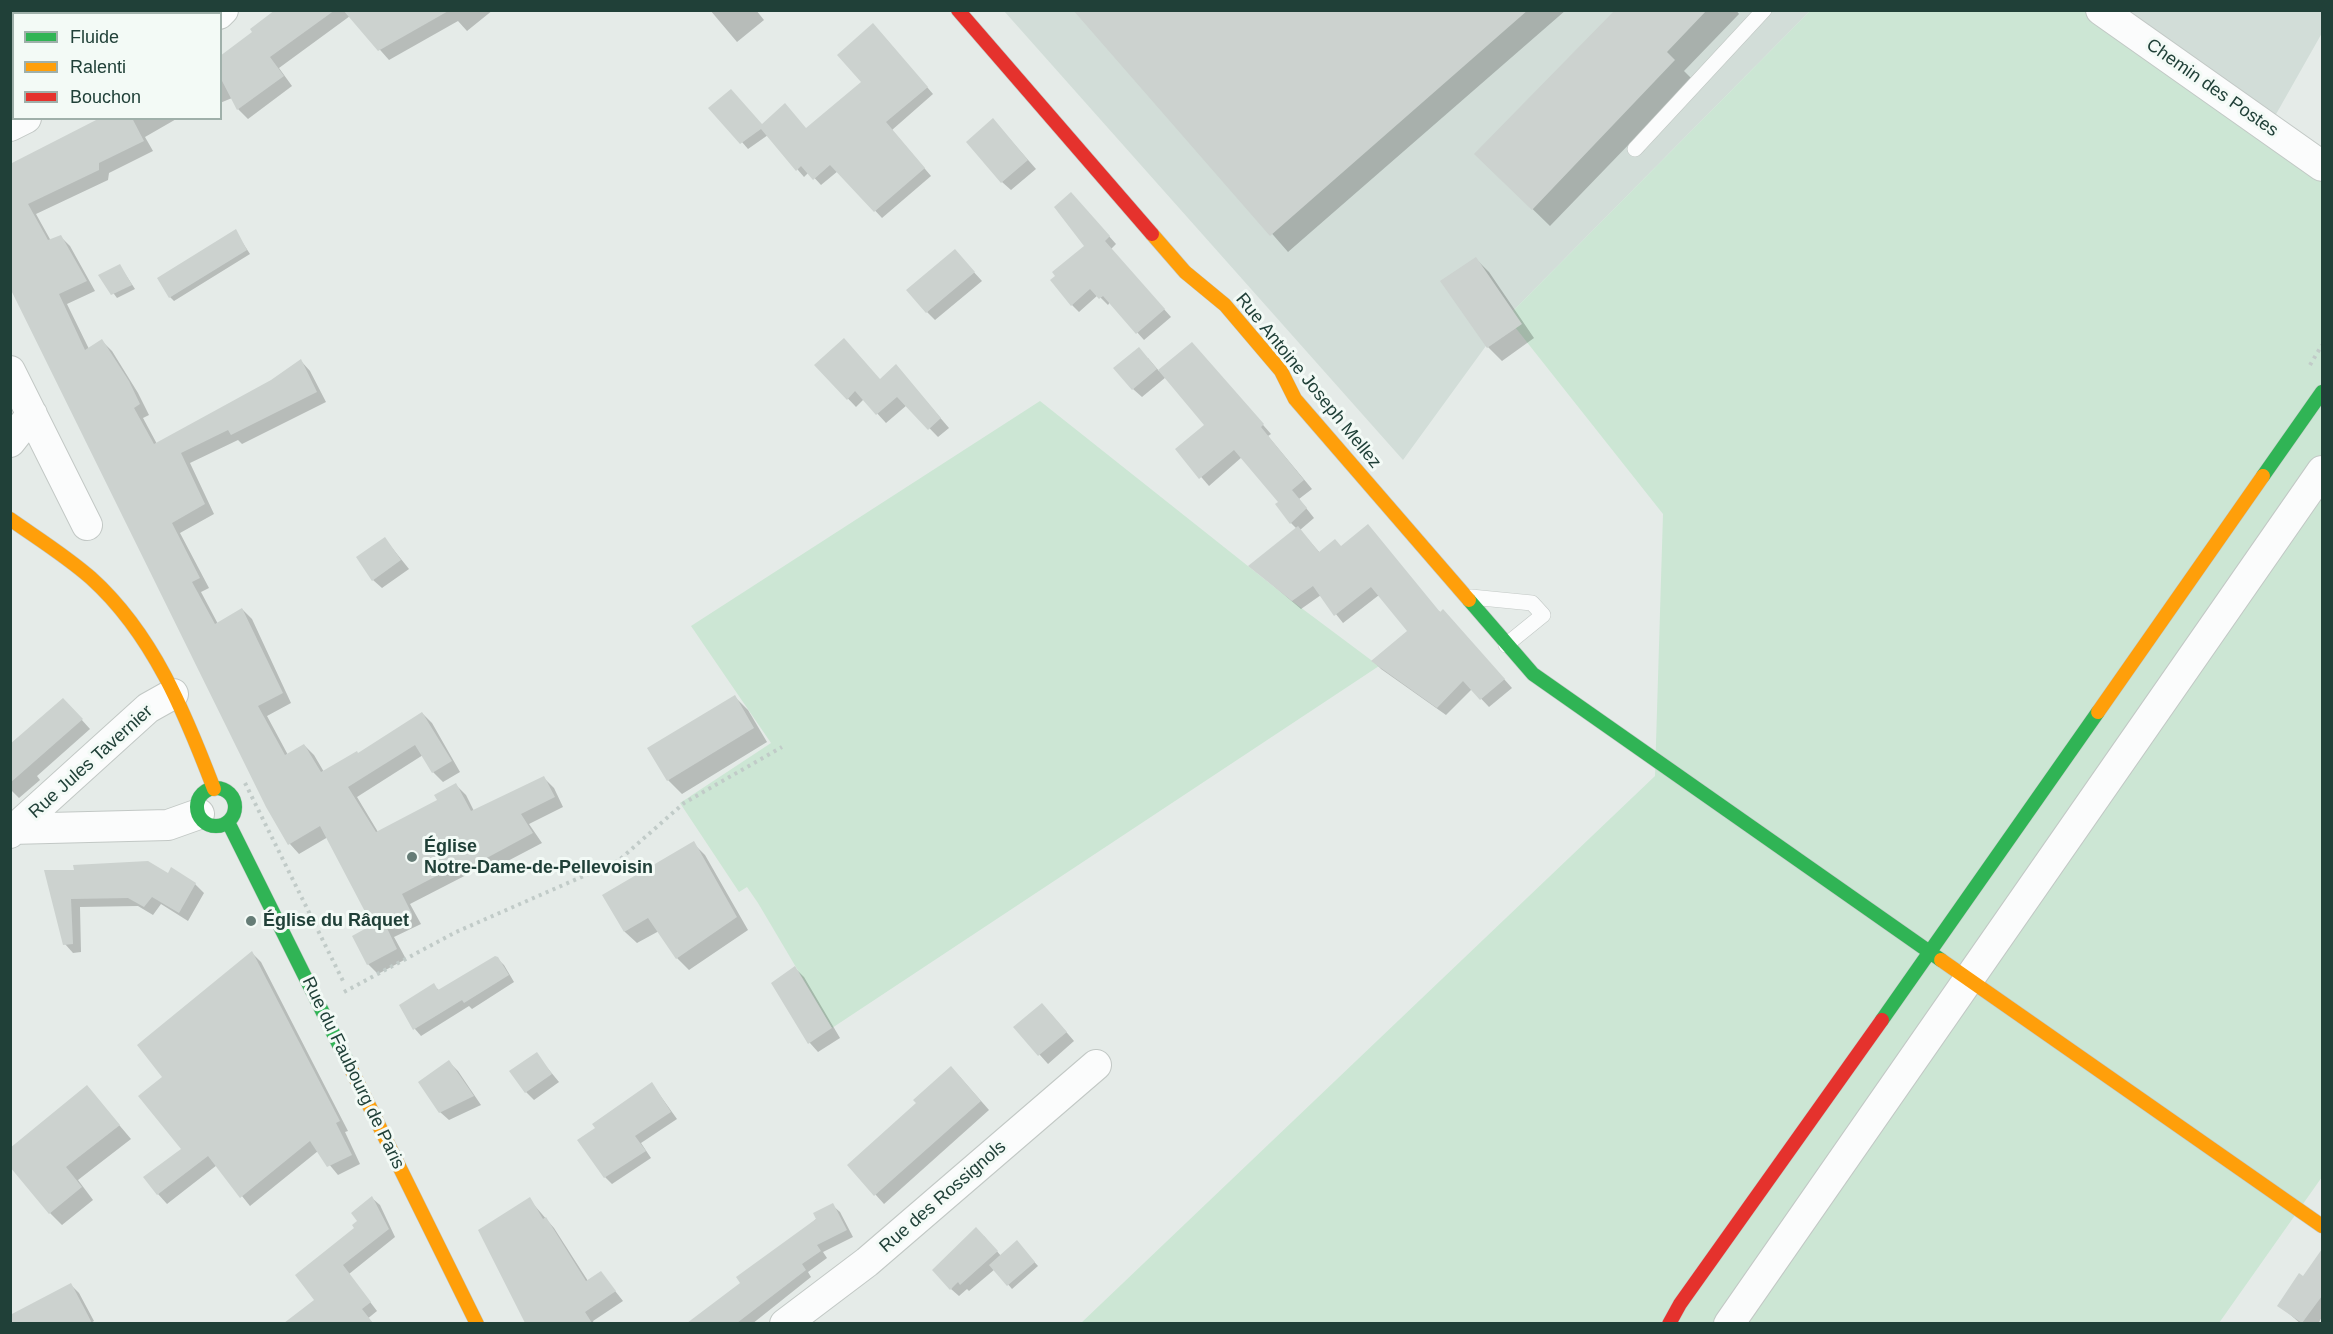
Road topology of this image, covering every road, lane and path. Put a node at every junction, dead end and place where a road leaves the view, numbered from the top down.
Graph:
1 (958, 10) edge
2 (1764, 10) edge
3 (2101, 10) edge
4 (1635, 148) dead end
5 (2322, 166) edge
6 (10, 371) edge
7 (2322, 392) edge
8 (32, 414) junction
9 (10, 442) edge
10 (2322, 471) edge
11 (10, 519) edge
12 (87, 525) dead end
13 (1464, 596) junction
14 (1506, 645) junction
15 (173, 694) junction
16 (782, 747) dead end
17 (214, 789) junction
18 (199, 814) junction
19 (228, 822) junction
20 (12, 831) edge
21 (1930, 952) junction
22 (1969, 979) junction
23 (319, 1005) junction
24 (1096, 1065) dead end
25 (2322, 1226) edge
26 (477, 1323) edge
27 (785, 1323) edge
28 (1669, 1323) edge
29 (1730, 1323) edge

1 - 13 street, Rue Antoine Joseph Mellez
2 - 4 lane
3 - 5 street, Chemin des Postes
6 - 8 street
7 - 21 street
8 - 9 street
8 - 12 street
10 - 22 street
11 - 15 street
13 - 14 street, Rue Antoine Joseph Mellez
13 - 14 lane
14 - 21 street, Rue Antoine Joseph Mellez
15 - 17 street
15 - 20 street, Rue Jules Tavernier
16 - 23 path
17 - 18 street
17 - 19 street
18 - 19 street
18 - 20 street
19 - 23 street, Rue du Faubourg de Paris
21 - 22 street, Rue Antoine Joseph Mellez
21 - 28 street
22 - 25 street, Rue Antoine Joseph Mellez
22 - 29 street
23 - 26 street, Rue du Faubourg de Paris
24 - 27 street, Rue des Rossignols

